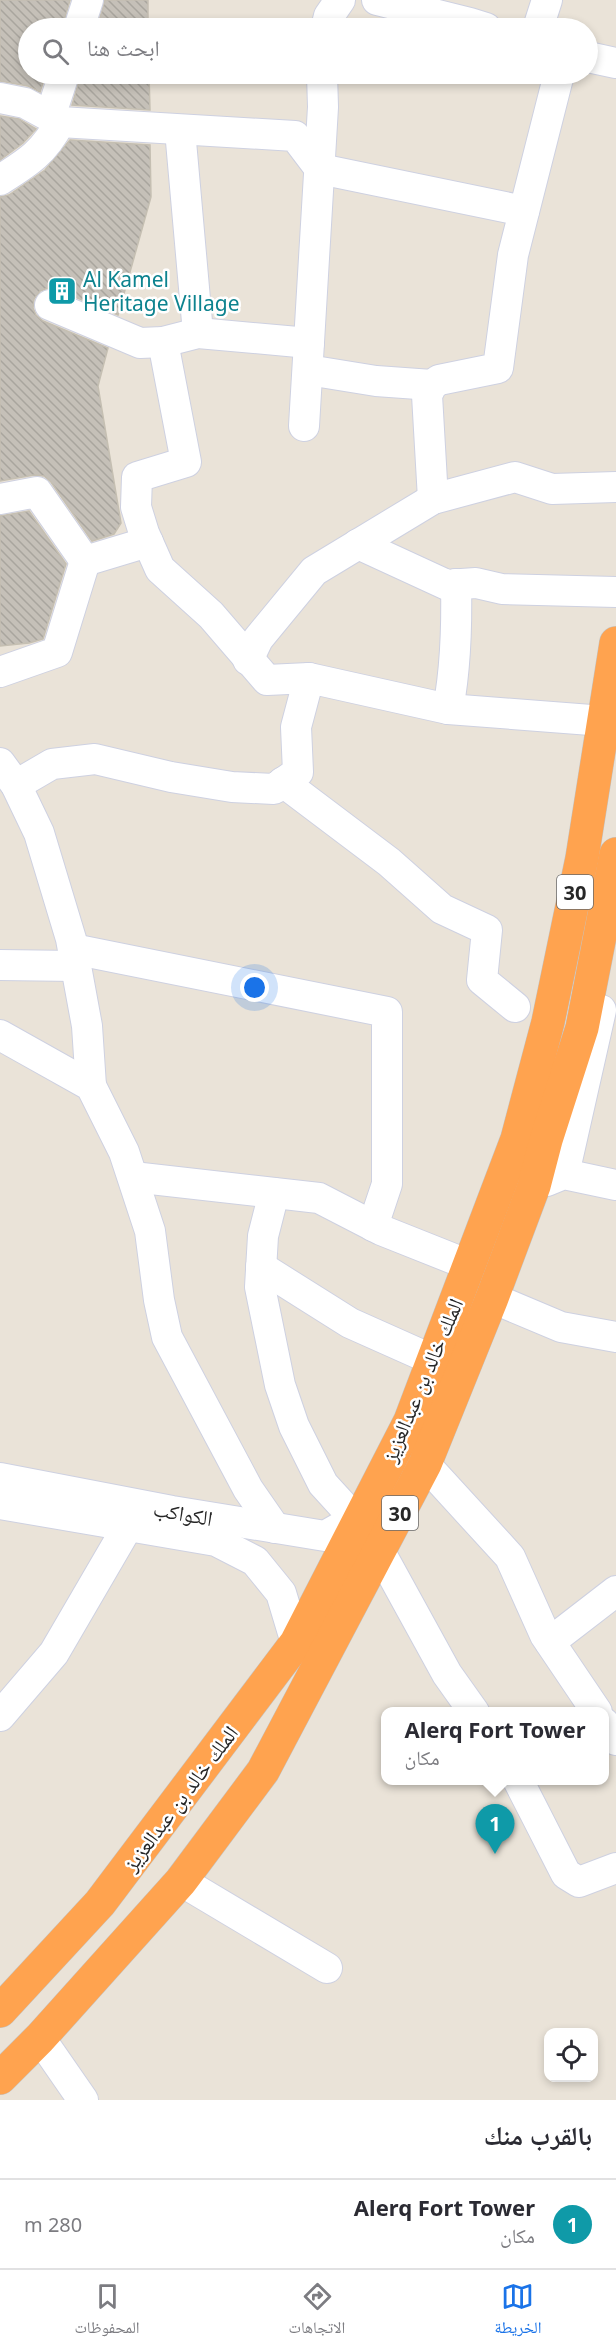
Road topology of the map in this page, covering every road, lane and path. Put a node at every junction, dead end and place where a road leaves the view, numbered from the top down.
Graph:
1 (88, 0) edge
2 (339, 0) edge
3 (377, 0) edge
4 (547, 0) edge
5 (82, 18) edge
6 (328, 18) edge
7 (453, 18) edge
8 (541, 18) edge
9 (598, 59) edge
10 (616, 63) edge
11 (62, 84) edge
12 (322, 84) edge
13 (556, 84) edge
14 (0, 98) edge
15 (55, 120) junction
16 (180, 130) junction
17 (320, 170) junction
18 (0, 180) edge
19 (524, 211) junction
20 (50, 306) dead end
21 (198, 333) junction
22 (163, 342) junction
23 (308, 356) junction
24 (432, 386) junction
25 (304, 426) dead end
26 (616, 487) edge
27 (433, 499) junction
28 (0, 500) edge
29 (147, 542) junction
30 (358, 544) junction
31 (85, 561) junction
32 (456, 584) junction
33 (616, 592) edge
34 (616, 643) edge
35 (248, 660) junction
36 (0, 672) edge
37 (309, 678) junction
38 (447, 709) junction
39 (604, 721) junction
40 (8, 774) edge
41 (283, 782) junction
42 (616, 854) edge
43 (609, 892) junction
44 (74, 957) junction
45 (0, 965) edge
46 (610, 998) edge
47 (515, 1007) dead end
48 (0, 1035) edge
49 (91, 1086) junction
50 (564, 1174) junction
51 (133, 1177) junction
52 (616, 1185) edge
53 (534, 1186) junction
54 (274, 1193) junction
55 (373, 1226) junction
56 (469, 1265) junction
57 (261, 1267) junction
58 (492, 1298) junction
59 (616, 1338) edge
60 (433, 1360) junction
61 (425, 1464) junction
62 (0, 1478) edge
63 (0, 1504) edge
64 (358, 1517) junction
65 (129, 1526) junction
66 (275, 1528) junction
67 (380, 1552) junction
68 (616, 1592) edge
69 (550, 1641) junction
70 (296, 1643) junction
71 (470, 1707) edge
72 (594, 1707) edge
73 (0, 1716) edge
74 (521, 1785) edge
75 (616, 1868) edge
76 (181, 1881) junction
77 (327, 1968) dead end
78 (0, 2011) edge
79 (39, 2038) junction
80 (0, 2078) edge
81 (83, 2100) edge

1 - 5 street
2 - 6 street
3 - 7 street
4 - 8 street
9 - 10 street
11 - 15 street
12 - 17 street
13 - 19 street
14 - 15 street
15 - 16 street
15 - 18 street
16 - 17 street
16 - 21 street
17 - 19 street
17 - 23 street
19 - 24 street
20 - 22 street
21 - 22 street
21 - 23 street
22 - 29 street
23 - 24 street
23 - 25 street
24 - 27 street
26 - 27 street
27 - 30 street
28 - 31 street
29 - 31 street
29 - 35 street
30 - 32 street
30 - 35 street
31 - 36 street
32 - 33 street
32 - 38 street
34 - 39 highway, الملك خالد بن عبدالعزيز / 30
35 - 37 street
37 - 38 street
37 - 41 street
38 - 39 street
39 - 56 highway, الملك خالد بن عبدالعزيز / 30
40 - 41 street
40 - 44 street
41 - 47 street
42 - 43 highway, الملك خالد بن عبدالعزيز / 30
43 - 46 street
43 - 53 highway, الملك خالد بن عبدالعزيز / 30
44 - 45 street
44 - 49 street
44 - 55 street
46 - 50 street
48 - 49 street
49 - 51 street
50 - 52 street
50 - 53 street
51 - 54 street
51 - 66 street
53 - 58 highway, الملك خالد بن عبدالعزيز / 30
54 - 55 street
54 - 57 street
55 - 56 street
56 - 60 highway, الملك خالد بن عبدالعزيز / 30
57 - 60 street
57 - 64 street
58 - 59 street
58 - 61 highway, الملك خالد بن عبدالعزيز / 30
60 - 64 highway, الملك خالد بن عبدالعزيز / 30
61 - 67 highway, الملك خالد بن عبدالعزيز / 30
61 - 69 street
62 - 66 street, الكواكب
63 - 65 street, الكواكب
64 - 66 street, الكواكب
64 - 70 highway, الملك خالد بن عبدالعزيز / 30
65 - 70 street, الكواكب
65 - 73 street
67 - 71 street
67 - 76 highway, الملك خالد بن عبدالعزيز / 30
68 - 69 street
69 - 72 street
70 - 78 highway, الملك خالد بن عبدالعزيز / 30
74 - 75 street
76 - 77 street
76 - 79 highway, الملك خالد بن عبدالعزيز / 30
79 - 80 highway, الملك خالد بن عبدالعزيز / 30
79 - 81 street

